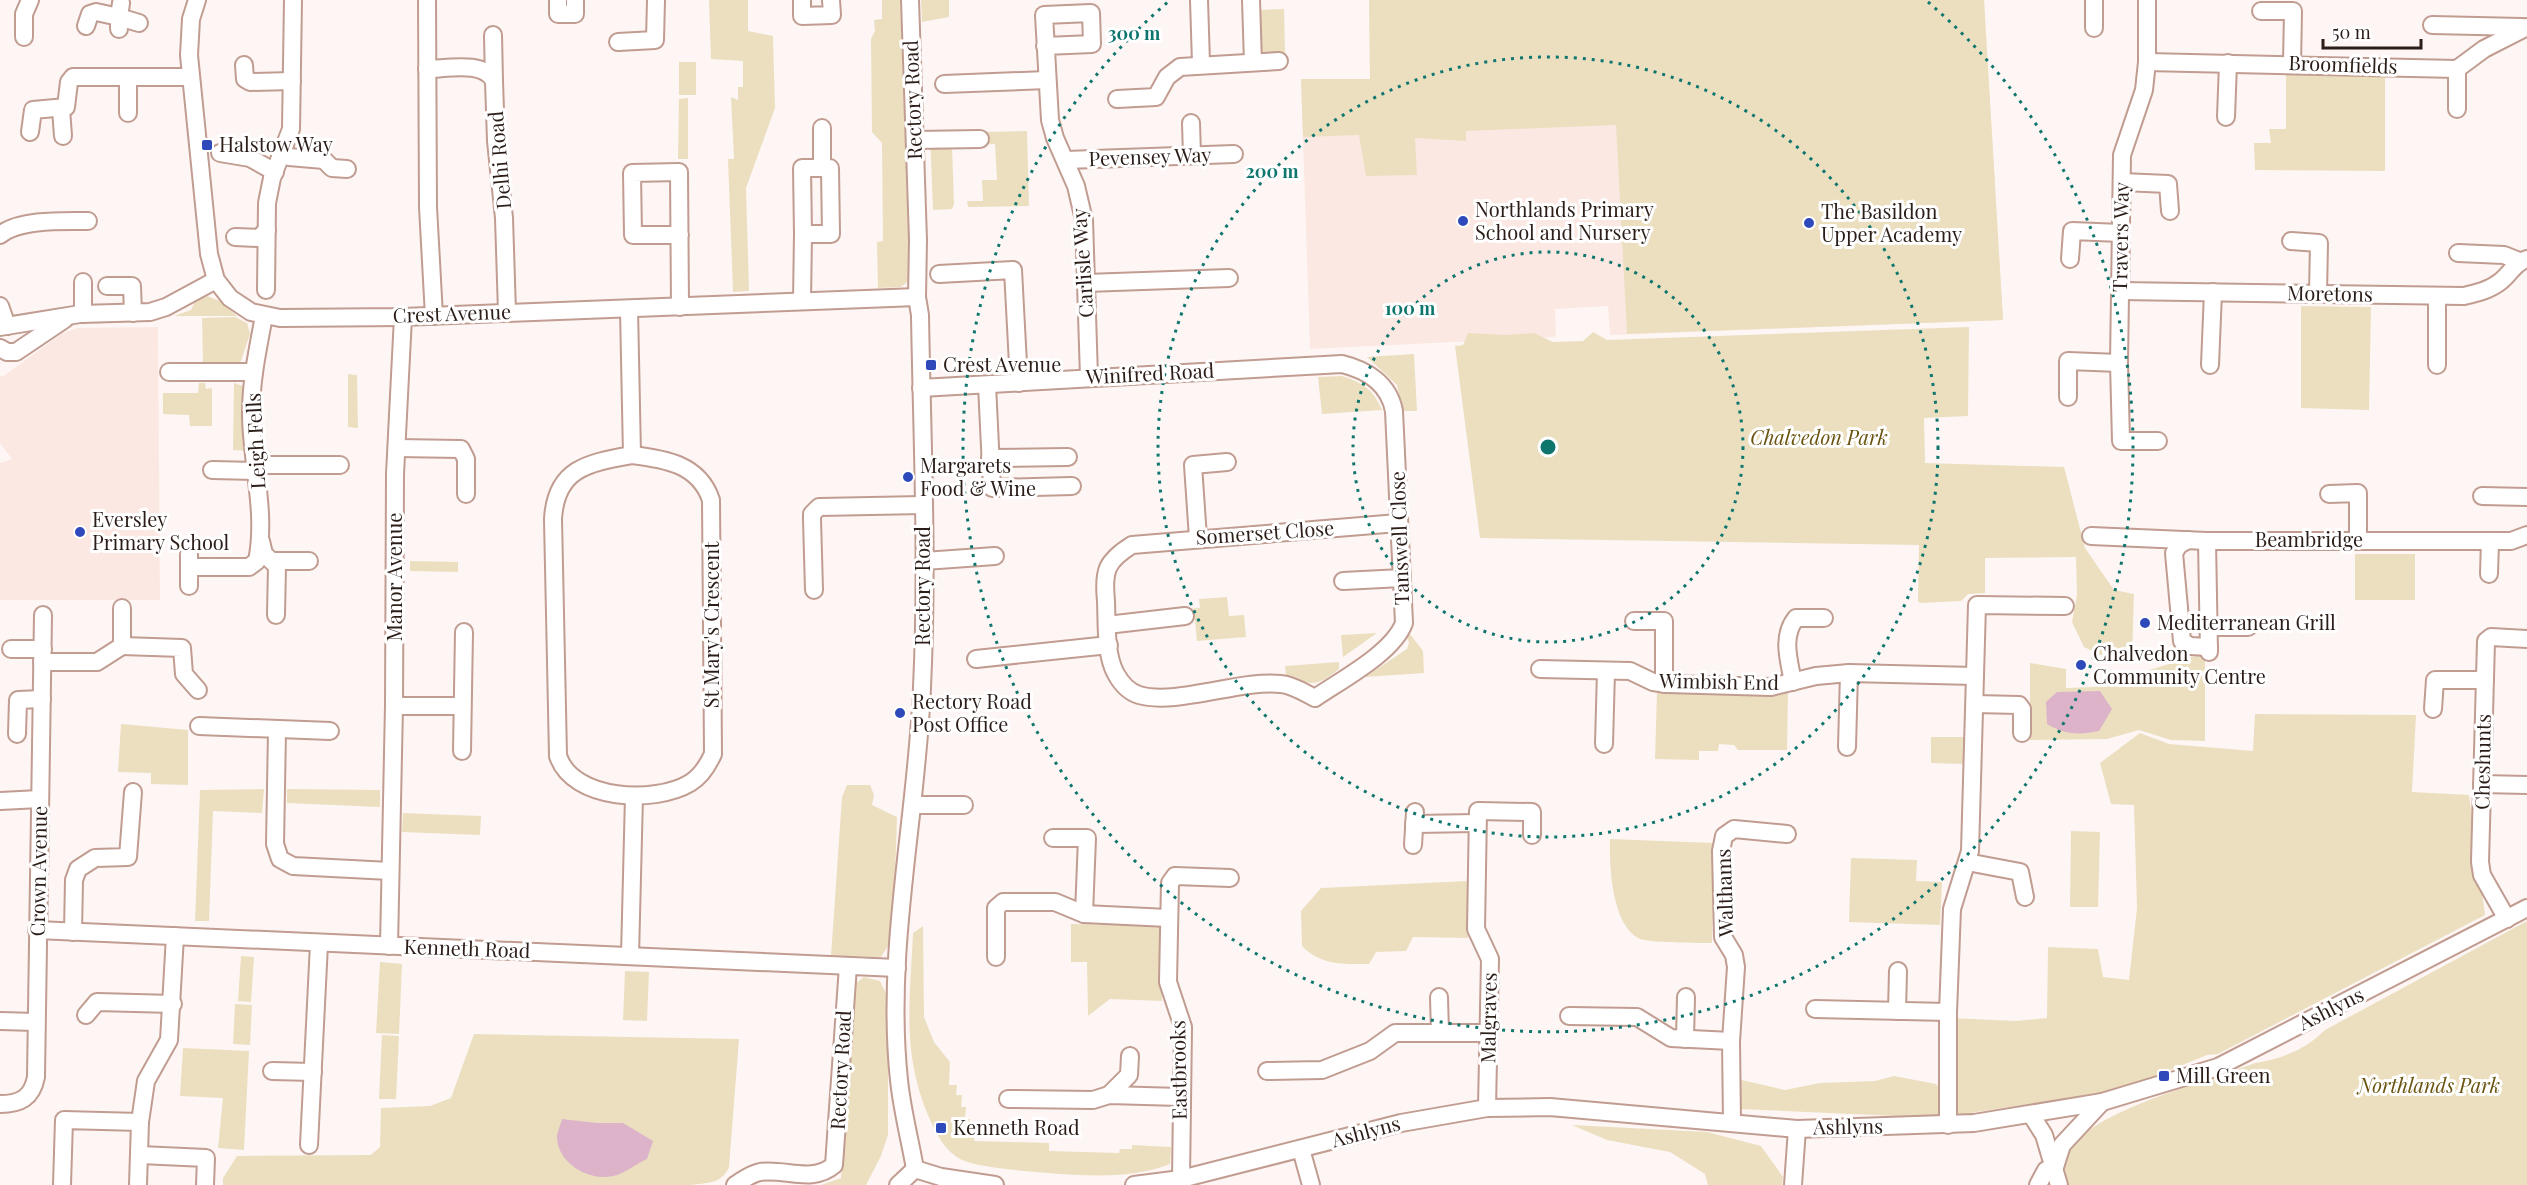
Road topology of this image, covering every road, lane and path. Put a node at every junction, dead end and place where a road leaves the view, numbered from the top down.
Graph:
1 (30, 0) edge
2 (197, 0) edge
3 (293, 0) edge
4 (427, 0) edge
5 (558, 0) edge
6 (574, 0) edge
7 (656, 0) edge
8 (802, 0) edge
9 (831, 0) edge
10 (910, 0) edge
11 (1199, 0) edge
12 (1251, 0) edge
13 (2094, 0) edge
14 (2147, 0) edge
15 (101, 7) edge
16 (2261, 11) dead end
17 (139, 22) dead end
18 (86, 26) dead end
19 (2432, 26) dead end
20 (2525, 27) edge
21 (2094, 28) dead end
22 (493, 35) dead end
23 (24, 37) dead end
24 (618, 42) dead end
25 (1045, 46) dead end
26 (1253, 62) junction
27 (1279, 62) dead end
28 (2147, 62) junction
29 (1201, 63) junction
30 (2228, 63) junction
31 (244, 64) dead end
32 (2292, 64) junction
33 (427, 69) junction
34 (2457, 69) junction
35 (128, 77) junction
36 (190, 77) junction
37 (1047, 80) junction
38 (292, 81) junction
39 (494, 81) junction
40 (944, 84) dead end
41 (1117, 99) dead end
42 (61, 109) junction
43 (2457, 109) dead end
44 (128, 113) dead end
45 (2226, 117) dead end
46 (1191, 123) dead end
47 (822, 128) dead end
48 (30, 132) dead end
49 (63, 136) dead end
50 (980, 139) dead end
51 (915, 140) junction
52 (220, 153) dead end
53 (284, 153) junction
54 (1234, 154) dead end
55 (1192, 155) junction
56 (1066, 160) junction
57 (822, 168) junction
58 (347, 169) dead end
59 (275, 172) junction
60 (2122, 182) junction
61 (2170, 211) dead end
62 (88, 221) dead end
63 (267, 231) junction
64 (2121, 233) junction
65 (803, 234) junction
66 (0, 235) edge
67 (680, 236) junction
68 (235, 237) dead end
69 (2291, 241) dead end
70 (2458, 253) dead end
71 (2070, 259) dead end
72 (2523, 260) edge
73 (939, 274) dead end
74 (1229, 278) dead end
75 (216, 280) junction
76 (82, 282) dead end
77 (1086, 283) junction
78 (107, 286) dead end
79 (266, 290) dead end
80 (2120, 291) junction
81 (2213, 292) junction
82 (2318, 294) junction
83 (917, 297) junction
84 (2437, 297) junction
85 (802, 301) junction
86 (0, 306) edge
87 (680, 307) junction
88 (629, 309) junction
89 (507, 312) junction
90 (133, 313) junction
91 (77, 315) junction
92 (264, 316) junction
93 (434, 316) junction
94 (403, 317) junction
95 (3, 326) edge
96 (2, 354) edge
97 (2119, 363) junction
98 (1342, 364) joint
99 (2210, 365) dead end
100 (2437, 365) dead end
101 (169, 372) dead end
102 (254, 372) junction
103 (1089, 377) junction
104 (1020, 383) junction
105 (987, 385) junction
106 (921, 388) junction
107 (2068, 397) dead end
108 (2158, 441) dead end
109 (397, 448) junction
110 (632, 455) junction
111 (1068, 457) dead end
112 (990, 458) junction
113 (1227, 462) dead end
114 (340, 465) dead end
115 (256, 468) junction
116 (212, 470) dead end
117 (1072, 486) dead end
118 (466, 494) dead end
119 (2329, 494) dead end
120 (2482, 496) dead end
121 (2527, 497) edge
122 (923, 505) junction
123 (1398, 523) junction
124 (2527, 535) edge
125 (2091, 536) dead end
126 (1198, 538) junction
127 (2358, 539) junction
128 (261, 540) junction
129 (2188, 540) junction
130 (2207, 541) junction
131 (2490, 541) junction
132 (995, 556) dead end
133 (274, 561) junction
134 (309, 561) dead end
135 (924, 561) junction
136 (2489, 574) dead end
137 (1402, 578) junction
138 (1343, 581) dead end
139 (189, 586) dead end
140 (814, 590) dead end
141 (2065, 606) dead end
142 (122, 608) dead end
143 (43, 615) dead end
144 (276, 615) dead end
145 (1185, 616) dead end
146 (1824, 618) dead end
147 (1634, 621) dead end
148 (1107, 625) junction
149 (2208, 627) junction
150 (2248, 627) dead end
151 (464, 632) dead end
152 (2527, 639) edge
153 (1109, 645) junction
154 (122, 646) junction
155 (11, 649) dead end
156 (43, 656) junction
157 (976, 658) dead end
158 (1540, 669) dead end
159 (1605, 671) junction
160 (1849, 673) junction
161 (1976, 676) junction
162 (2485, 680) junction
163 (1793, 682) junction
164 (1664, 684) junction
165 (198, 690) dead end
166 (42, 699) junction
167 (1975, 704) junction
168 (394, 706) junction
169 (462, 706) junction
170 (2433, 709) dead end
171 (199, 726) dead end
172 (277, 731) junction
173 (330, 731) dead end
174 (2022, 733) dead end
175 (17, 734) dead end
176 (1604, 744) dead end
177 (1847, 747) dead end
178 (462, 751) dead end
179 (2482, 784) junction
180 (2527, 784) edge
181 (133, 792) dead end
182 (634, 796) junction
183 (40, 799) junction
184 (0, 801) edge
185 (912, 805) junction
186 (964, 805) dead end
187 (1477, 823) junction
188 (1787, 834) dead end
189 (1532, 835) dead end
190 (1053, 838) dead end
191 (1413, 846) dead end
192 (1967, 862) junction
193 (390, 871) junction
194 (1230, 878) dead end
195 (2025, 897) dead end
196 (2527, 908) edge
197 (1084, 914) junction
198 (1168, 918) junction
199 (2507, 919) junction
200 (37, 930) junction
201 (72, 932) junction
202 (175, 936) junction
203 (319, 944) junction
204 (389, 946) junction
205 (630, 956) junction
206 (996, 957) dead end
207 (848, 966) junction
208 (897, 968) junction
209 (1898, 971) dead end
210 (1439, 997) dead end
211 (1686, 997) dead end
212 (173, 1004) junction
213 (1815, 1009) dead end
214 (1897, 1011) junction
215 (1948, 1012) junction
216 (86, 1015) dead end
217 (1569, 1016) dead end
218 (0, 1021) edge
219 (36, 1022) junction
220 (1489, 1033) junction
221 (1440, 1034) junction
222 (1685, 1039) junction
223 (1731, 1041) junction
224 (1130, 1056) dead end
225 (272, 1071) dead end
226 (1266, 1071) dead end
227 (313, 1072) junction
228 (1109, 1095) junction
229 (1180, 1097) junction
230 (1008, 1099) dead end
231 (2102, 1102) junction
232 (0, 1104) edge
233 (1487, 1108) junction
234 (2032, 1116) junction
235 (140, 1122) junction
236 (1732, 1122) junction
237 (1948, 1125) junction
238 (1797, 1128) junction
239 (309, 1145) dead end
240 (1301, 1149) junction
241 (140, 1155) junction
242 (2055, 1167) junction
243 (915, 1169) junction
244 (761, 1178) edge
245 (1181, 1179) junction
246 (62, 1185) edge
247 (138, 1185) edge
248 (205, 1185) edge
249 (735, 1185) edge
250 (898, 1185) edge
251 (995, 1185) edge
252 (1134, 1185) edge
253 (1311, 1185) edge
254 (1793, 1185) edge
255 (2038, 1185) edge
256 (2060, 1185) edge

1 - 23 street
2 - 36 street
3 - 38 street
4 - 33 street
5 - 6 street
7 - 24 street
8 - 9 street
10 - 51 street, Rectory Road
11 - 29 street
12 - 26 street
13 - 21 street
14 - 28 street, Travers Way
15 - 17 street
15 - 18 street
16 - 32 street
19 - 20 street
20 - 34 street
22 - 39 street, Delhi Road
25 - 37 street, Carlisle Way
26 - 27 street
26 - 29 street
28 - 30 street, Broomfields
28 - 60 street, Travers Way
29 - 41 street
30 - 32 street, Broomfields
30 - 45 street
31 - 38 street
32 - 34 street, Broomfields
33 - 39 street
33 - 93 street
34 - 43 street
35 - 36 street
35 - 42 street
35 - 44 street
36 - 75 street
37 - 40 street
37 - 56 street, Carlisle Way
38 - 53 street
39 - 89 street, Delhi Road
42 - 48 street
42 - 49 street
46 - 55 street
47 - 57 street
50 - 51 street
51 - 83 street, Rectory Road
52 - 59 street
53 - 58 street
53 - 59 street
54 - 55 street, Pevensey Way
55 - 56 street, Pevensey Way
56 - 77 street, Carlisle Way
57 - 65 street
57 - 65 street
59 - 63 street
60 - 61 street
60 - 64 street, Travers Way
62 - 66 street
63 - 68 street
63 - 79 street
64 - 71 street
64 - 80 street, Travers Way
65 - 85 street
67 - 67 street
67 - 87 street
69 - 82 street
70 - 72 street
72 - 84 street, Moretons
73 - 104 street
74 - 77 street
75 - 90 street
75 - 92 street, Crest Avenue
76 - 91 street
77 - 103 street, Carlisle Way
78 - 90 street
80 - 81 street, Moretons
80 - 97 street, Travers Way
81 - 82 street, Moretons
81 - 99 street
82 - 84 street, Moretons
83 - 85 street, Crest Avenue
83 - 106 street, Rectory Road
84 - 100 street
85 - 87 street, Crest Avenue
86 - 95 street
87 - 88 street, Crest Avenue
88 - 89 street, Crest Avenue
88 - 110 street
89 - 93 street, Crest Avenue
90 - 91 street
91 - 95 street
91 - 96 street
92 - 94 street, Crest Avenue
92 - 102 street, Leigh Fells
93 - 94 street, Crest Avenue
94 - 109 street, Manor Avenue
97 - 107 street
97 - 108 street, Travers Way
98 - 103 street, Winifred Road
98 - 123 street, Tanswell Close
101 - 102 street
102 - 115 street, Leigh Fells
103 - 104 street, Winifred Road
104 - 105 street, Winifred Road
105 - 106 street, Winifred Road
105 - 112 street
106 - 122 street, Rectory Road
109 - 118 street
109 - 168 street, Manor Avenue
110 - 182 street, St Mary's Crescent
110 - 182 street, St Mary's Crescent
111 - 112 street
112 - 117 street
113 - 126 street
114 - 115 street
115 - 116 street
115 - 128 street, Leigh Fells
119 - 127 street
120 - 121 street
122 - 135 street, Rectory Road
122 - 140 street
123 - 126 street, Somerset Close
123 - 137 street, Tanswell Close
124 - 131 street, Beambridge
125 - 129 street, Beambridge
126 - 148 street, Somerset Close
127 - 130 street, Beambridge
127 - 131 street, Beambridge
128 - 133 street
128 - 139 street, Leigh Fells
129 - 130 street, Beambridge
129 - 149 street
130 - 149 street
131 - 136 street
132 - 135 street
133 - 134 street
133 - 144 street
135 - 185 street, Rectory Road
137 - 138 street
137 - 153 street, Tanswell Close
141 - 161 street
142 - 154 street
143 - 156 street, Crown Avenue
145 - 148 street
146 - 163 street, Wimbish End
147 - 164 street
148 - 153 street
149 - 150 street
151 - 169 street
152 - 162 street, Cheshunts
153 - 157 street
154 - 156 street
154 - 165 street
155 - 156 street
156 - 166 street, Crown Avenue
158 - 159 street, Wimbish End
159 - 164 street, Wimbish End
159 - 176 street
160 - 161 street, Wimbish End
160 - 163 street, Wimbish End
160 - 177 street
161 - 167 street
162 - 170 street
162 - 179 street, Cheshunts
163 - 164 street, Wimbish End
166 - 175 street
166 - 183 street, Crown Avenue
167 - 174 street
167 - 192 street
168 - 169 street
168 - 193 street, Manor Avenue
169 - 178 street
171 - 172 street
172 - 173 street
172 - 193 street
179 - 180 street
179 - 199 street, Cheshunts
181 - 201 street
182 - 205 street
183 - 184 street
183 - 200 street, Crown Avenue
185 - 186 street
185 - 208 street, Rectory Road
187 - 189 street
187 - 191 street
187 - 220 street, Malgraves
188 - 223 street, Walthams
190 - 197 street
192 - 195 street
192 - 215 street
193 - 204 street, Manor Avenue
194 - 198 street, Eastbrooks
196 - 199 street, Ashlyns
197 - 198 street
197 - 206 street
198 - 229 street, Eastbrooks
199 - 231 street, Ashlyns
200 - 201 street, Kenneth Road
200 - 219 street, Crown Avenue
201 - 202 street, Kenneth Road
202 - 203 street, Kenneth Road
202 - 212 street
203 - 204 street, Kenneth Road
203 - 227 street
204 - 205 street, Kenneth Road
205 - 207 street, Kenneth Road
207 - 208 street, Kenneth Road
207 - 244 street, Rectory Road
208 - 243 street, Rectory Road
209 - 214 street
210 - 221 street
211 - 222 street
212 - 216 street
212 - 235 street
213 - 214 street
214 - 215 street
215 - 237 street
217 - 222 street
218 - 219 street
219 - 232 street, Crown Avenue
220 - 221 street
220 - 233 street, Malgraves
221 - 226 street
222 - 223 street
223 - 236 street, Walthams
224 - 228 street
225 - 227 street
227 - 239 street
228 - 229 street
228 - 230 street
229 - 245 street, Eastbrooks
231 - 234 street, Ashlyns
231 - 242 street
233 - 236 street, Ashlyns
233 - 240 street, Ashlyns
234 - 237 street, Ashlyns
234 - 242 street
235 - 241 street
235 - 246 street
236 - 238 street, Ashlyns
237 - 238 street, Ashlyns
238 - 254 street
240 - 245 street, Ashlyns
240 - 253 street
241 - 247 street
241 - 248 street
242 - 255 street
242 - 256 street
243 - 250 street
243 - 251 street
244 - 249 street
245 - 252 street, Ashlyns

